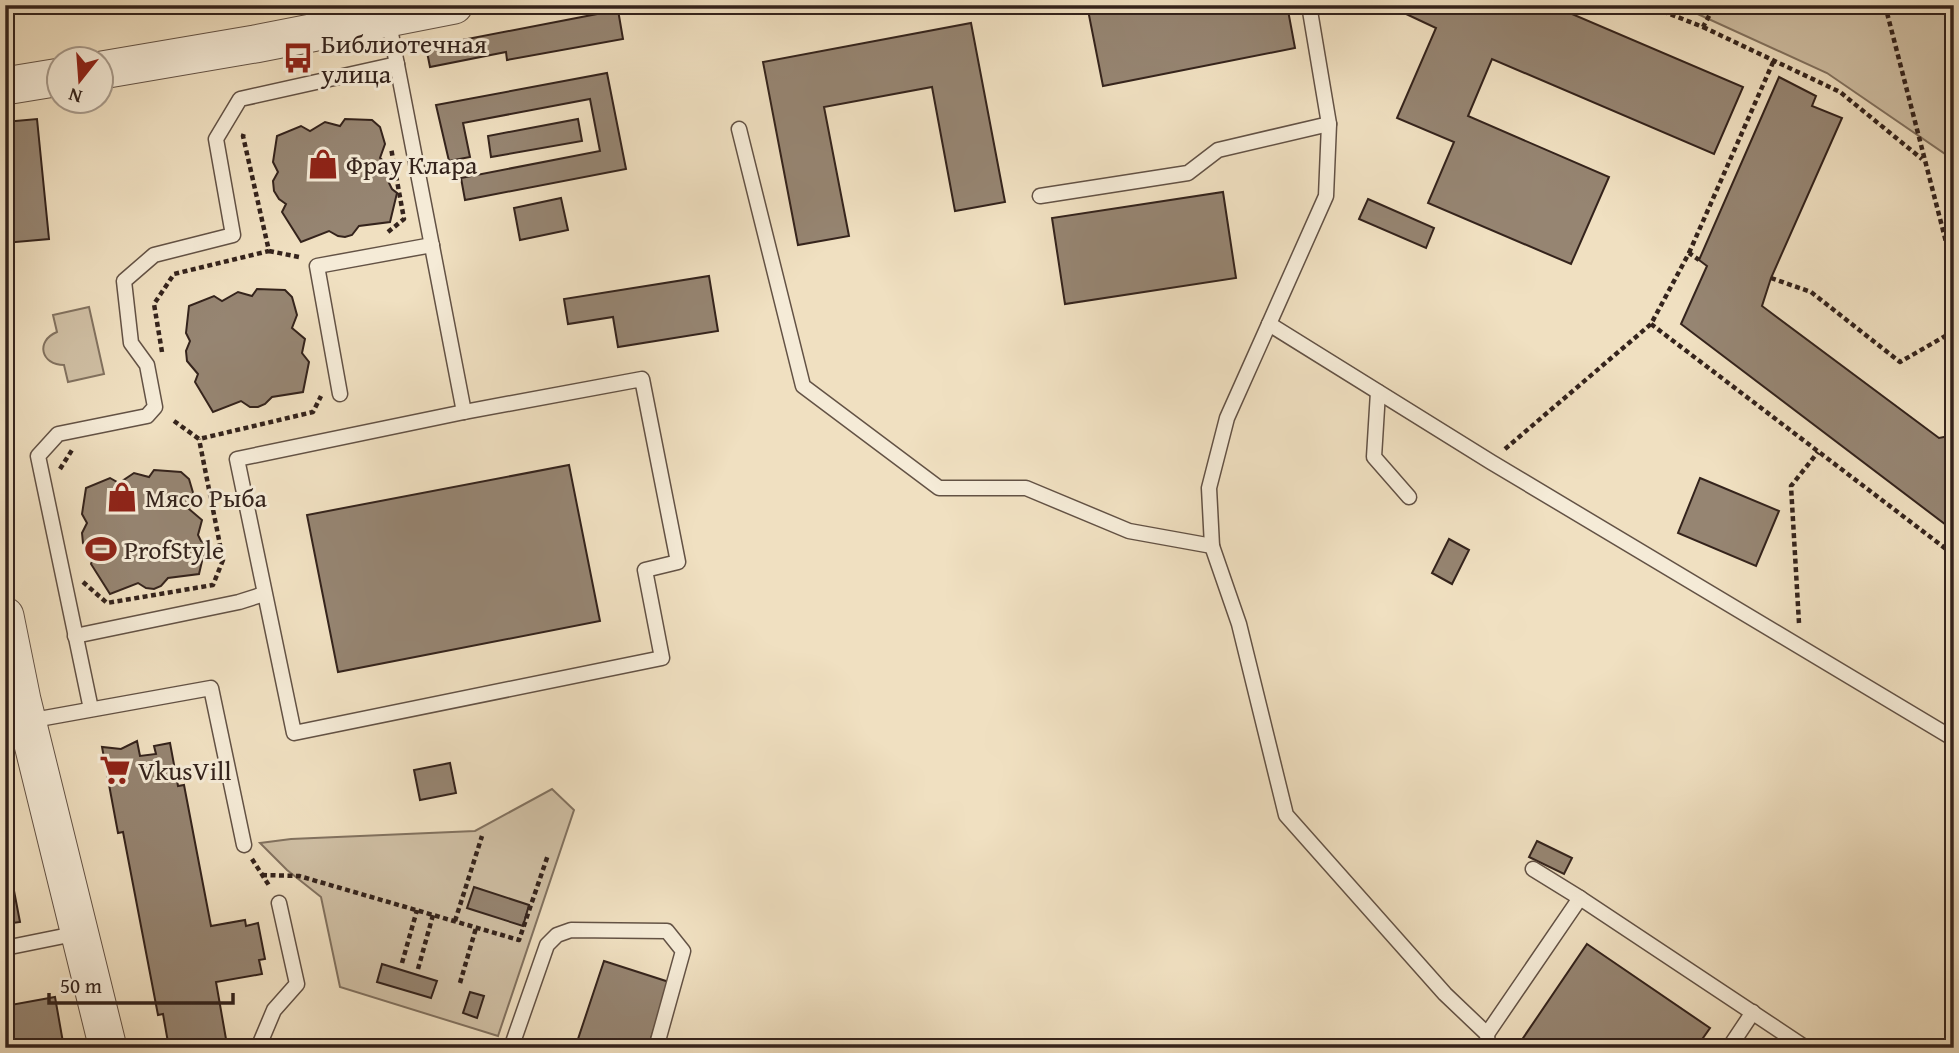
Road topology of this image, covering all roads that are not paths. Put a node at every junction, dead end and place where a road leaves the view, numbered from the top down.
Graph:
1 (454, 5) edge
2 (1309, 5) edge
3 (326, 17) edge
4 (388, 18) junction
5 (397, 64) junction
6 (116, 67) edge
7 (46, 79) edge
8 (5, 86) edge
9 (1329, 124) junction
10 (739, 129) dead end
11 (1040, 196) dead end
12 (432, 245) junction
13 (1269, 324) junction
14 (1378, 392) junction
15 (340, 394) dead end
16 (464, 412) junction
17 (1409, 497) dead end
18 (1212, 547) junction
19 (264, 594) junction
20 (5, 615) edge
21 (75, 636) junction
22 (91, 709) junction
23 (28, 721) junction
24 (1954, 739) edge
25 (244, 845) road end
26 (1533, 869) dead end
27 (1580, 898) junction
28 (279, 903) road end
29 (80, 932) junction
30 (5, 948) edge
31 (1753, 1012) junction
32 (1488, 1041) edge
33 (108, 1048) edge
34 (258, 1048) edge
35 (511, 1048) edge
36 (656, 1048) edge
37 (1729, 1048) edge
38 (1806, 1048) edge

1 - 4 street
2 - 9 lane
3 - 4 street
3 - 6 street
4 - 5 lane
5 - 12 lane
5 - 21 lane
7 - 8 street
9 - 11 lane
9 - 13 lane
10 - 18 lane
12 - 15 lane
12 - 16 lane
13 - 14 lane
13 - 18 lane
14 - 17 lane
14 - 24 lane
16 - 19 lane
16 - 19 lane
18 - 32 lane
19 - 21 lane
20 - 23 street
21 - 22 lane
22 - 23 lane
22 - 25 lane
23 - 29 street
26 - 27 lane
27 - 31 lane
27 - 32 lane
28 - 34 lane
29 - 30 lane
29 - 33 street
31 - 37 lane
31 - 38 lane
35 - 36 lane

